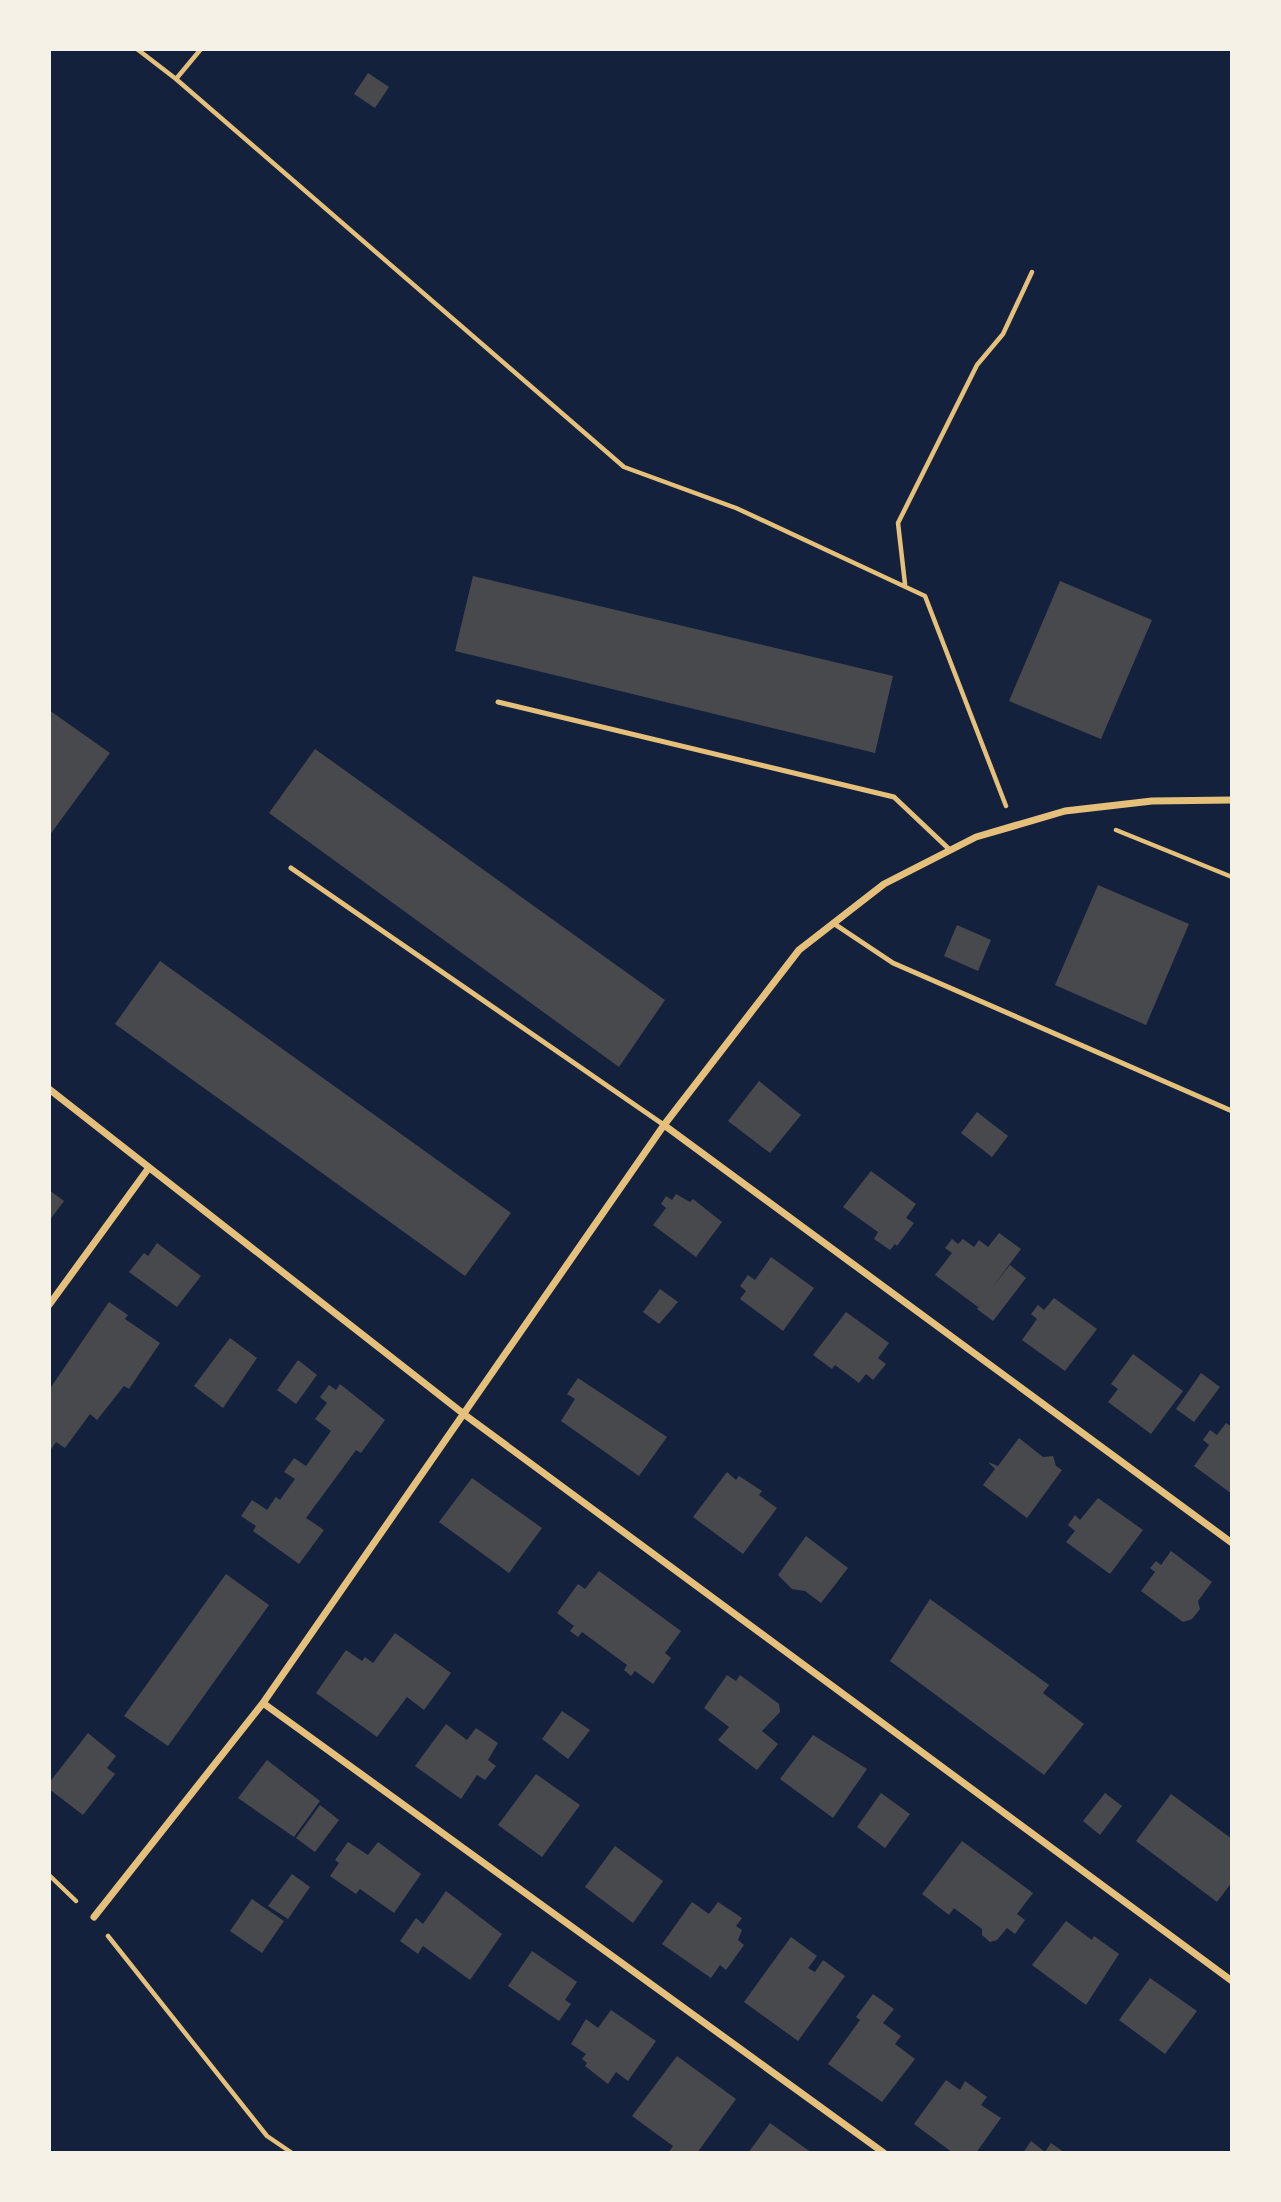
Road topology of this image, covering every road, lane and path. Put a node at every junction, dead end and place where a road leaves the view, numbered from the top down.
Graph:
1 (137, 49) edge
2 (201, 49) edge
3 (176, 79) junction
4 (1032, 272) dead end
5 (905, 584) junction
6 (498, 702) dead end
7 (1232, 800) edge
8 (1065, 811) junction
9 (1013, 826) junction
10 (950, 850) junction
11 (291, 868) dead end
12 (1232, 877) edge
13 (833, 923) junction
14 (49, 1089) edge
15 (1232, 1111) edge
16 (664, 1125) junction
17 (148, 1169) junction
18 (49, 1305) edge
19 (464, 1415) junction
20 (1232, 1543) edge
21 (263, 1703) junction
22 (49, 1875) edge
23 (94, 1917) junction
24 (1232, 1981) edge
25 (292, 2153) edge
26 (884, 2153) edge

1 - 3 path
2 - 3 path
3 - 5 path
4 - 5 path
5 - 9 path
6 - 10 lane
7 - 8 street
8 - 9 street
8 - 12 path
9 - 10 street
10 - 13 street
11 - 16 lane
13 - 15 lane
13 - 16 street
14 - 17 street
16 - 19 street
16 - 20 street
17 - 18 street
17 - 19 street
19 - 21 street
19 - 24 street
21 - 23 street
21 - 26 street
22 - 23 path
23 - 25 path

